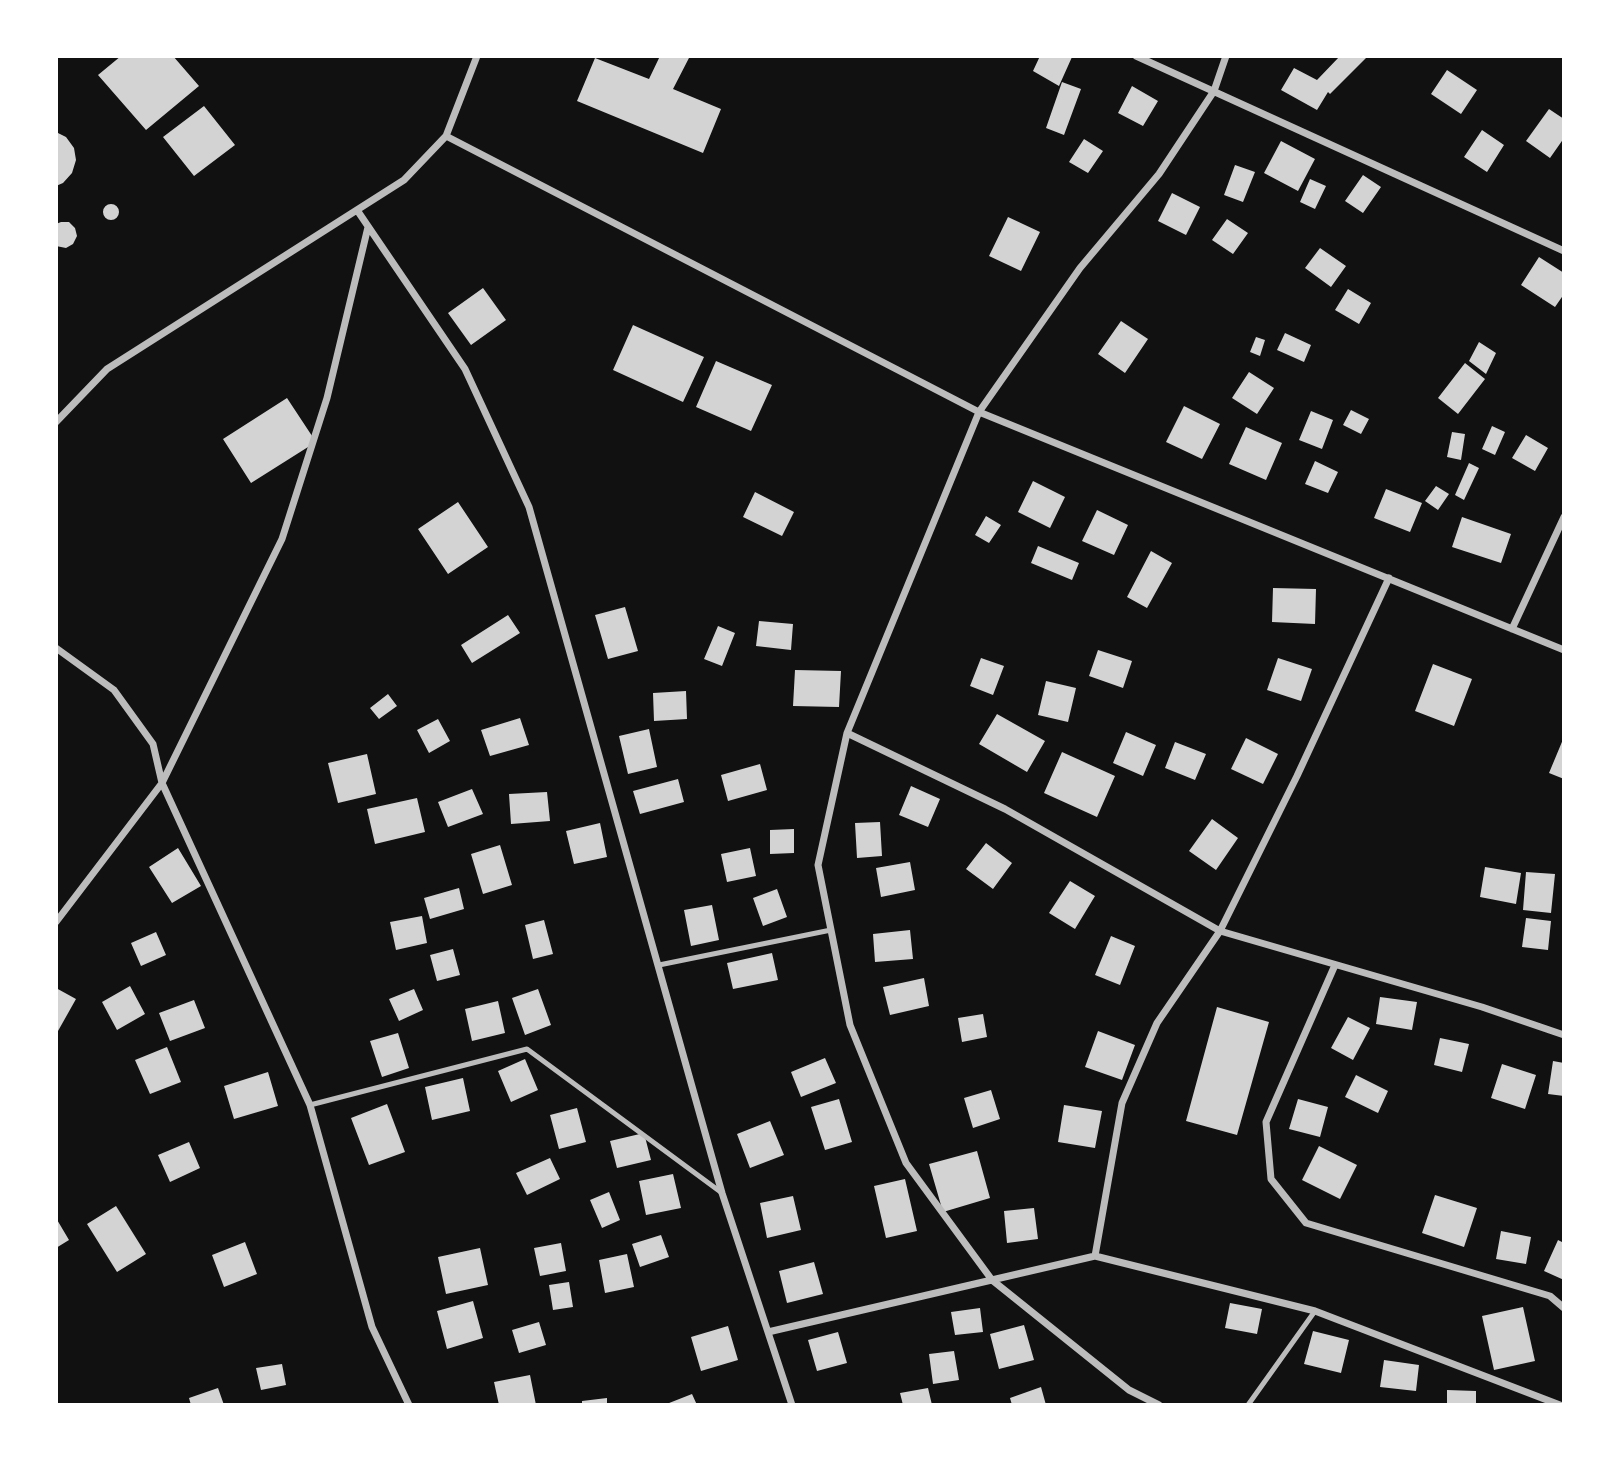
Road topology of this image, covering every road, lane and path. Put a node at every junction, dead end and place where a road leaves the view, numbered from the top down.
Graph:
1 (477, 56) edge
2 (1136, 56) edge
3 (1226, 56) edge
4 (1213, 91) junction
5 (446, 136) junction
6 (357, 210) junction
7 (368, 227) junction
8 (1564, 251) edge
9 (979, 412) junction
10 (56, 422) edge
11 (1564, 517) edge
12 (1389, 578) junction
13 (1512, 629) junction
14 (56, 648) edge
15 (1564, 650) edge
16 (847, 733) junction
17 (162, 783) junction
18 (56, 922) edge
19 (831, 930) junction
20 (1220, 930) junction
21 (659, 965) junction
22 (1335, 965) junction
23 (1564, 1035) edge
24 (310, 1105) junction
25 (722, 1193) junction
26 (1095, 1256) junction
27 (992, 1280) junction
28 (1564, 1308) edge
29 (1315, 1311) junction
30 (768, 1332) junction
31 (410, 1405) edge
32 (792, 1405) edge
33 (1159, 1405) edge
34 (1248, 1405) edge
35 (1560, 1405) edge

1 - 5 street
2 - 4 street
3 - 4 street
4 - 8 street
4 - 9 street
5 - 6 street
5 - 9 street
6 - 7 street
6 - 10 street
7 - 17 street
7 - 21 street
9 - 12 street
9 - 16 street
11 - 13 street
12 - 13 street
12 - 20 street
13 - 15 street
14 - 17 street
16 - 19 street
16 - 20 street
17 - 18 street
17 - 24 street
19 - 21 lane
19 - 27 street
20 - 22 street
20 - 26 street
21 - 25 street
22 - 23 street
22 - 28 street
24 - 25 lane
24 - 31 street
25 - 30 street
26 - 27 street
26 - 29 street
27 - 30 street
27 - 33 street
29 - 34 lane
29 - 35 street
30 - 32 street

